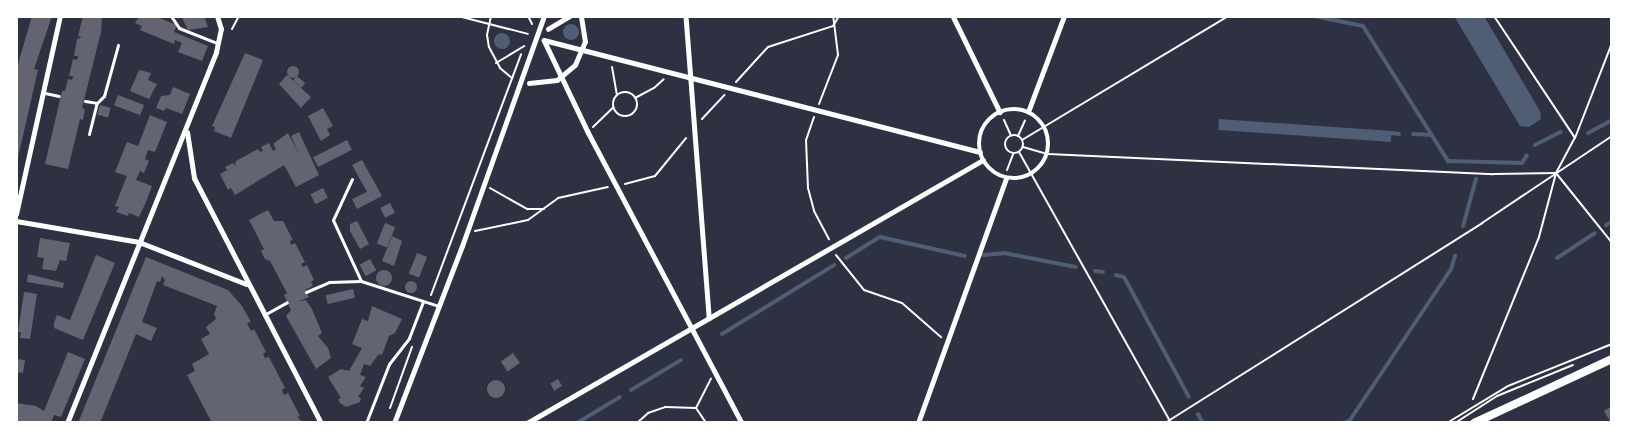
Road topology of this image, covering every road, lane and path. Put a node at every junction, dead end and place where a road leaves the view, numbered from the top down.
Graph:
1 (60, 16) edge
2 (171, 16) edge
3 (217, 16) edge
4 (239, 16) edge
5 (458, 16) edge
6 (491, 16) edge
7 (528, 16) edge
8 (544, 16) edge
9 (570, 16) edge
10 (581, 16) edge
11 (686, 16) edge
12 (833, 16) edge
13 (839, 16) edge
14 (953, 16) edge
15 (1064, 16) edge
16 (1228, 16) edge
17 (1494, 16) edge
18 (488, 24) junction
19 (532, 24) dead end
20 (834, 26) junction
21 (232, 29) dead end
22 (548, 30) dead end
23 (528, 34) dead end
24 (1612, 42) edge
25 (218, 44) junction
26 (118, 45) dead end
27 (524, 46) dead end
28 (583, 49) junction
29 (612, 57) junction
30 (496, 63) junction
31 (671, 72) junction
32 (691, 77) junction
33 (561, 78) junction
34 (528, 83) dead end
35 (730, 88) junction
36 (45, 93) junction
37 (618, 94) junction
38 (59, 96) dead end
39 (634, 98) junction
40 (85, 101) dead end
41 (97, 104) junction
42 (613, 108) junction
43 (816, 110) junction
44 (1000, 112) junction
45 (1028, 112) junction
46 (695, 127) junction
47 (1045, 127) junction
48 (186, 129) junction
49 (588, 132) junction
50 (89, 134) dead end
51 (1011, 136) junction
52 (1018, 136) junction
53 (1612, 136) edge
54 (1575, 138) junction
55 (1022, 140) junction
56 (1023, 147) junction
57 (980, 152) junction
58 (1019, 152) junction
59 (1013, 154) junction
60 (1048, 154) junction
61 (983, 160) junction
62 (1556, 173) junction
63 (1031, 175) junction
64 (1006, 178) junction
65 (352, 179) dead end
66 (616, 185) junction
67 (490, 188) dead end
68 (545, 209) junction
69 (16, 214) edge
70 (16, 222) edge
71 (474, 232) dead end
72 (140, 242) junction
73 (1612, 243) edge
74 (832, 247) junction
75 (361, 281) junction
76 (247, 284) junction
77 (306, 292) dead end
78 (287, 302) dead end
79 (423, 302) junction
80 (428, 303) junction
81 (440, 306) junction
82 (264, 315) junction
83 (709, 318) junction
84 (692, 328) junction
85 (947, 342) junction
86 (414, 343) dead end
87 (1612, 344) edge
88 (1612, 349) edge
89 (1612, 359) edge
90 (715, 371) junction
91 (1473, 399) dead end
92 (696, 408) junction
93 (388, 414) dead end
94 (1170, 421) edge
95 (67, 423) edge
96 (322, 423) edge
97 (366, 423) edge
98 (394, 423) edge
99 (526, 423) edge
100 (637, 423) edge
101 (706, 423) edge
102 (742, 423) edge
103 (918, 423) edge
104 (1165, 423) edge
105 (1447, 423) edge
106 (1455, 423) edge
107 (1474, 423) edge

1 - 36 street
2 - 25 lane
3 - 25 street
4 - 21 path
5 - 18 path
6 - 18 path
7 - 19 path
8 - 81 street
9 - 22 street
10 - 28 street
11 - 32 street
12 - 20 path
13 - 20 path
14 - 44 street
15 - 45 street
16 - 47 path
17 - 54 path
18 - 23 path
18 - 30 path
20 - 35 path
20 - 43 path
24 - 54 path
25 - 48 street
26 - 41 lane
27 - 30 path
28 - 29 street
28 - 33 street
28 - 33 street
29 - 31 street
29 - 37 path
30 - 80 path
31 - 32 street
31 - 39 path
32 - 35 street
32 - 46 street
33 - 34 street
33 - 49 street
35 - 43 street
35 - 46 path
36 - 38 lane
36 - 69 street
37 - 39 path
37 - 42 path
39 - 42 path
40 - 41 lane
41 - 50 lane
42 - 49 path
43 - 57 street
43 - 74 path
44 - 45 street
44 - 51 path
44 - 57 street
45 - 47 street
45 - 52 path
46 - 66 path
46 - 83 street
47 - 55 path
47 - 60 street
48 - 72 street
48 - 76 street
49 - 66 street
51 - 52 path
51 - 59 path
52 - 55 path
53 - 62 path
54 - 62 path
55 - 56 path
56 - 58 path
56 - 60 path
57 - 61 street
58 - 59 path
58 - 63 path
59 - 64 path
60 - 62 path
60 - 63 street
61 - 64 street
61 - 74 street
62 - 73 path
62 - 91 path
62 - 94 path
63 - 64 street
63 - 94 path
64 - 85 street
65 - 75 lane
66 - 68 path
66 - 84 street
67 - 68 path
68 - 71 path
70 - 72 street
72 - 76 street
72 - 95 street
74 - 83 street
74 - 85 path
75 - 77 lane
75 - 79 lane
76 - 82 street
78 - 82 lane
79 - 80 lane
79 - 97 lane
80 - 81 lane
81 - 98 street
82 - 96 street
83 - 84 street
84 - 90 street
84 - 99 street
85 - 103 street
86 - 93 path
87 - 105 path
88 - 106 path
89 - 107 street
90 - 92 path
90 - 102 street
92 - 100 path
92 - 101 path
94 - 104 path

